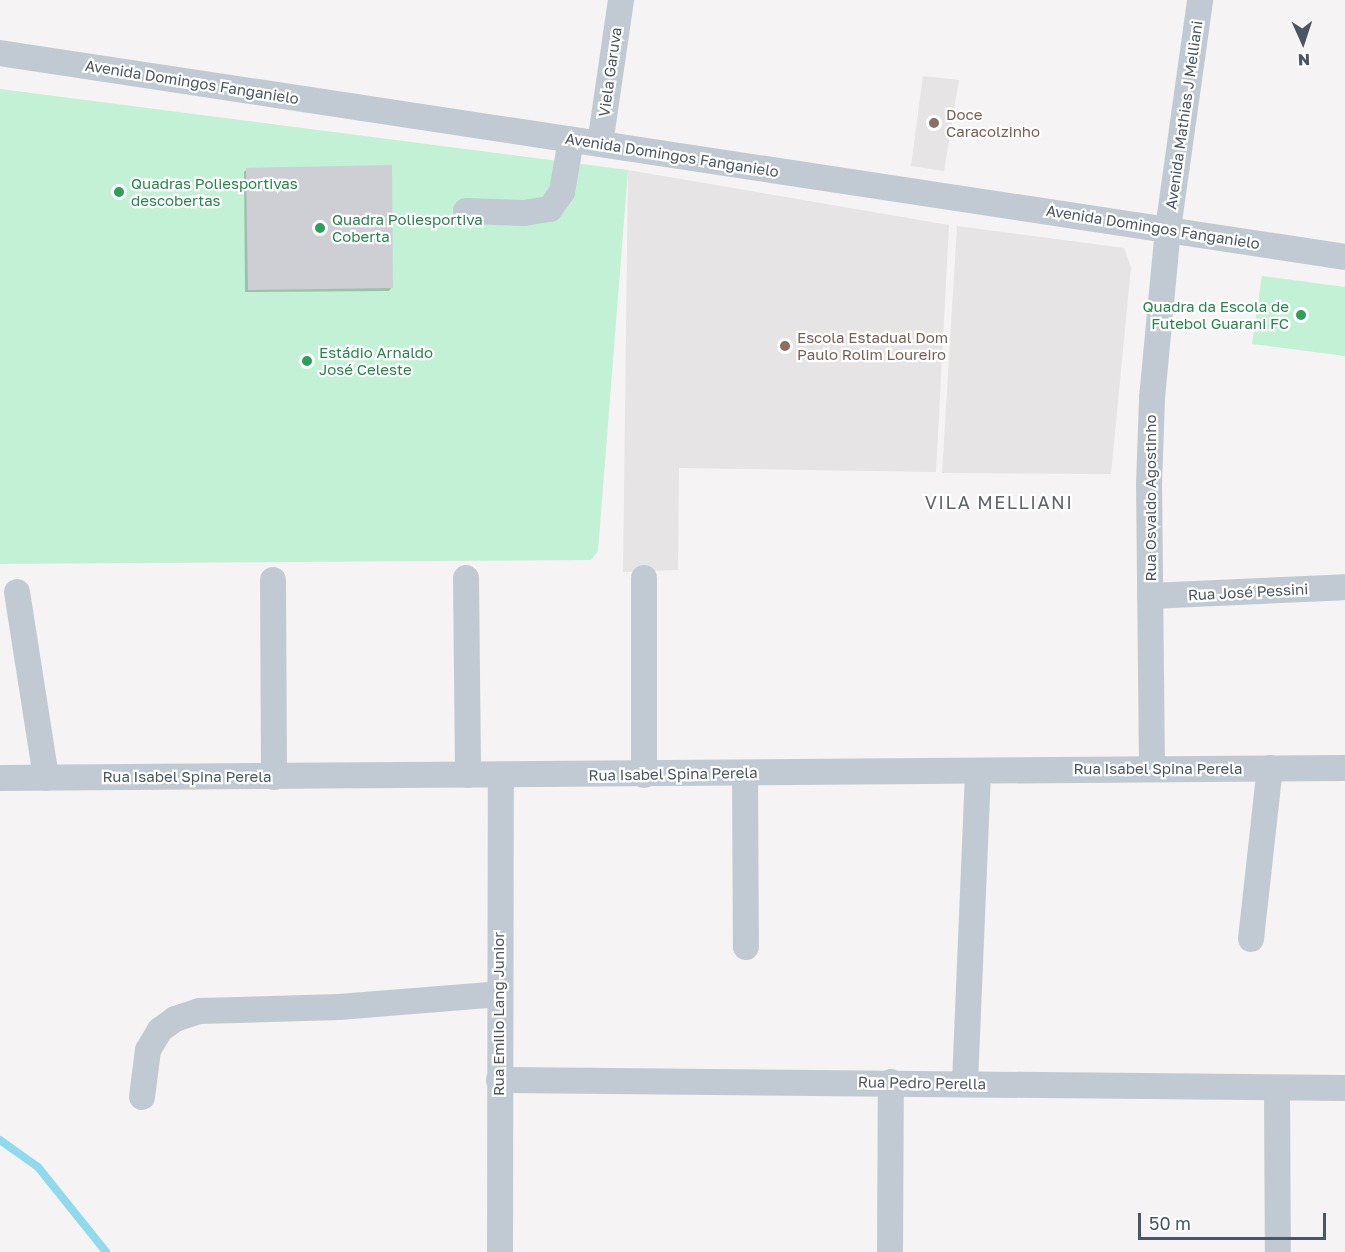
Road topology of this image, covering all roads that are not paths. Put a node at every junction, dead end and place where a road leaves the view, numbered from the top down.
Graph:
1 (621, 0) edge
2 (1200, 0) edge
3 (0, 53) edge
4 (571, 140) junction
5 (600, 144) junction
6 (466, 211) dead end
7 (1168, 229) junction
8 (1345, 257) edge
9 (466, 578) dead end
10 (644, 578) dead end
11 (273, 580) dead end
12 (1345, 587) edge
13 (16, 592) dead end
14 (1150, 596) junction
15 (1152, 768) junction
16 (1270, 768) junction
17 (1345, 768) edge
18 (978, 771) junction
19 (745, 774) junction
20 (468, 775) junction
21 (644, 775) junction
22 (501, 776) junction
23 (274, 777) junction
24 (0, 778) edge
25 (46, 778) junction
26 (1251, 939) dead end
27 (746, 947) dead end
28 (499, 994) junction
29 (499, 1080) junction
30 (891, 1082) junction
31 (965, 1083) junction
32 (1277, 1088) junction
33 (1345, 1088) edge
34 (142, 1097) dead end
35 (500, 1252) edge
36 (890, 1252) edge
37 (1278, 1252) edge

1 - 5 street, Viela Garuva
2 - 7 street, Avenida Mathias J Melliani
3 - 4 street, Avenida Domingos Fanganielo
4 - 5 street, Avenida Domingos Fanganielo
4 - 6 street
5 - 7 street, Avenida Domingos Fanganielo
7 - 8 street, Avenida Domingos Fanganielo
7 - 14 street, Rua Osvaldo Agostinho
9 - 20 street
10 - 21 street
11 - 23 street
12 - 14 street, Rua José Pessini
13 - 25 street
14 - 15 street, Rua Osvaldo Agostinho
15 - 16 street, Rua Isabel Spina Perela
15 - 18 street, Rua Isabel Spina Perela
16 - 17 street, Rua Isabel Spina Perela
16 - 26 street
18 - 19 street, Rua Isabel Spina Perela
18 - 31 street
19 - 21 street, Rua Isabel Spina Perela
19 - 27 street
20 - 22 street, Rua Isabel Spina Perela
20 - 23 street, Rua Isabel Spina Perela
21 - 22 street, Rua Isabel Spina Perela
22 - 28 street, Rua Emilio Lang Junior
23 - 25 street, Rua Isabel Spina Perela
24 - 25 street, Rua Isabel Spina Perela
28 - 29 street, Rua Emilio Lang Junior
28 - 34 street
29 - 30 street, Rua Pedro Perella
29 - 35 street, Rua Emilio Lang Junior
30 - 31 street, Rua Pedro Perella
30 - 36 street
31 - 32 street, Rua Pedro Perella
32 - 33 street, Rua Pedro Perella
32 - 37 street

